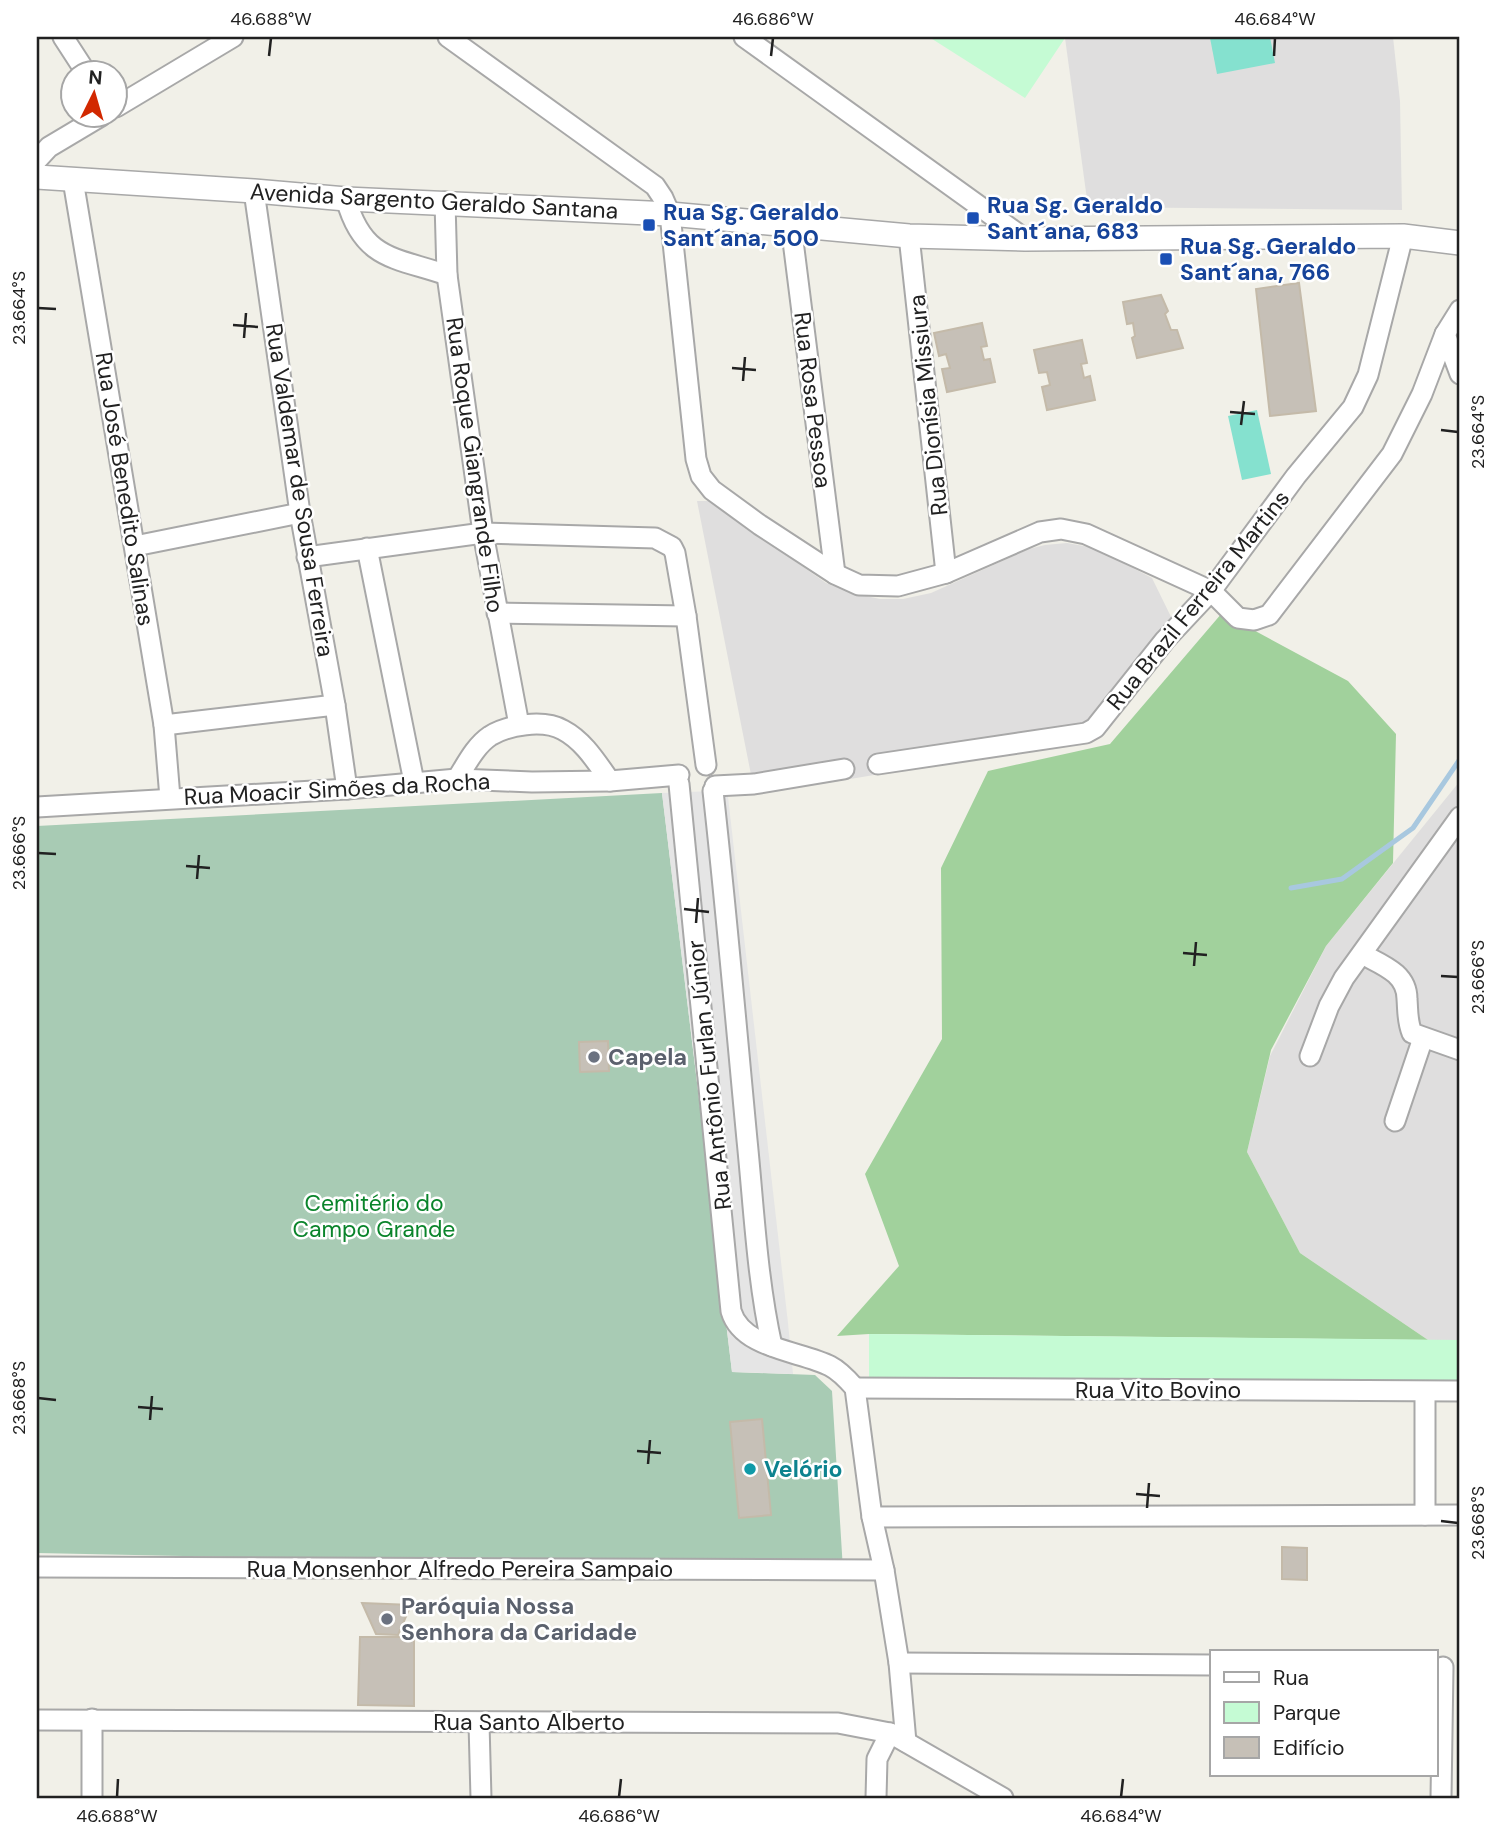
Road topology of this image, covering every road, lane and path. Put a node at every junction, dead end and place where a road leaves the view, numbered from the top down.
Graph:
1 (63, 37) edge
2 (233, 37) edge
3 (447, 37) edge
4 (744, 37) edge
5 (78, 60) edge
6 (130, 99) edge
7 (79, 130) edge
8 (37, 160) edge
9 (37, 177) edge
10 (73, 180) junction
11 (254, 191) junction
12 (346, 200) junction
13 (444, 202) junction
14 (670, 214) junction
15 (791, 225) junction
16 (909, 236) junction
17 (1403, 236) junction
18 (1025, 239) junction
19 (1460, 243) edge
20 (447, 275) junction
21 (1460, 310) edge
22 (1445, 334) junction
23 (1460, 374) edge
24 (300, 513) junction
25 (483, 533) junction
26 (135, 546) junction
27 (367, 548) junction
28 (307, 557) junction
29 (946, 573) junction
30 (835, 574) junction
31 (1211, 591) junction
32 (497, 613) junction
33 (686, 616) junction
34 (334, 705) junction
35 (164, 725) junction
36 (519, 725) junction
37 (878, 764) dead end
38 (706, 765) junction
39 (844, 769) dead end
40 (457, 779) junction
41 (679, 780) junction
42 (610, 781) junction
43 (414, 782) junction
44 (714, 788) junction
45 (347, 789) junction
46 (170, 798) junction
47 (37, 807) edge
48 (1460, 817) edge
49 (1362, 954) junction
50 (1423, 1038) junction
51 (1460, 1050) edge
52 (1310, 1056) dead end
53 (1395, 1121) dead end
54 (747, 1142) junction
55 (716, 1146) junction
56 (772, 1346) junction
57 (855, 1388) junction
58 (1460, 1391) edge
59 (1425, 1392) junction
60 (1425, 1515) junction
61 (1460, 1515) edge
62 (872, 1517) junction
63 (37, 1567) edge
64 (884, 1570) junction
65 (899, 1663) junction
66 (1210, 1665) edge
67 (1446, 1667) edge
68 (92, 1719) junction
69 (37, 1720) edge
70 (479, 1723) junction
71 (898, 1738) junction
72 (92, 1798) edge
73 (481, 1798) edge
74 (876, 1798) edge
75 (1003, 1798) edge
76 (1441, 1798) edge

1 - 5 street
2 - 6 street
3 - 14 street
4 - 18 street
7 - 8 street
9 - 10 street, Avenida Sargento Geraldo Santana
10 - 11 street, Avenida Sargento Geraldo Santana
10 - 26 street, Rua José Benedito Salinas
11 - 12 street, Avenida Sargento Geraldo Santana
11 - 24 street, Rua Valdemar de Sousa Ferreira
12 - 13 street, Avenida Sargento Geraldo Santana
12 - 20 street
13 - 14 street, Avenida Sargento Geraldo Santana
13 - 20 street, Rua Roque Giangrande Filho
14 - 15 street, Avenida Sargento Geraldo Santana
14 - 30 street
15 - 16 street, Avenida Sargento Geraldo Santana
15 - 30 street, Rua Rosa Pessoa
16 - 18 street, Avenida Sargento Geraldo Santana
16 - 29 street, Rua Dionísia Missiura
17 - 18 street, Avenida Sargento Geraldo Santana
17 - 19 street, Avenida Sargento Geraldo Santana
17 - 31 street, Rua Brazil Ferreira Martins
20 - 25 street, Rua Roque Giangrande Filho
21 - 22 street
22 - 23 street
22 - 31 street
24 - 26 street
24 - 28 street, Rua Valdemar de Sousa Ferreira
25 - 27 street
25 - 32 street, Rua Roque Giangrande Filho
25 - 33 street
26 - 35 street, Rua José Benedito Salinas
27 - 28 street
27 - 43 street
28 - 34 street, Rua Valdemar de Sousa Ferreira
29 - 30 street
29 - 31 street
31 - 37 street, Rua Brazil Ferreira Martins
32 - 33 street
32 - 36 street, Rua Roque Giangrande Filho
33 - 38 street
34 - 35 street
34 - 45 street, Rua Valdemar de Sousa Ferreira
35 - 46 street, Rua José Benedito Salinas
36 - 40 street
36 - 42 street
38 - 41 street
38 - 44 street
39 - 44 street
40 - 42 street, Rua Moacir Simões da Rocha
40 - 43 street, Rua Moacir Simões da Rocha
41 - 42 street, Rua Moacir Simões da Rocha
41 - 44 street
41 - 55 street, Rua Antônio Furlan Júnior
43 - 45 street, Rua Moacir Simões da Rocha
44 - 54 street, Rua Antônio Furlan Júnior
45 - 46 street, Rua Moacir Simões da Rocha
46 - 47 street, Rua Moacir Simões da Rocha
48 - 49 street
49 - 50 street
49 - 52 street
50 - 51 street
50 - 53 street
54 - 55 street
54 - 56 street, Rua Antônio Furlan Júnior
55 - 56 street, Rua Antônio Furlan Júnior
56 - 57 street, Rua Antônio Furlan Júnior
57 - 59 street, Rua Vito Bovino
57 - 62 street
58 - 59 street, Rua Vito Bovino
59 - 60 street
60 - 61 street
60 - 62 street
62 - 64 street
63 - 64 street, Rua Monsenhor Alfredo Pereira Sampaio
64 - 65 street
65 - 66 street
65 - 71 street
67 - 76 street
68 - 69 street, Rua Santo Alberto
68 - 70 street, Rua Santo Alberto
68 - 72 street
70 - 71 street, Rua Santo Alberto
70 - 73 street
71 - 74 street
71 - 75 street, Rua Santo Alberto

